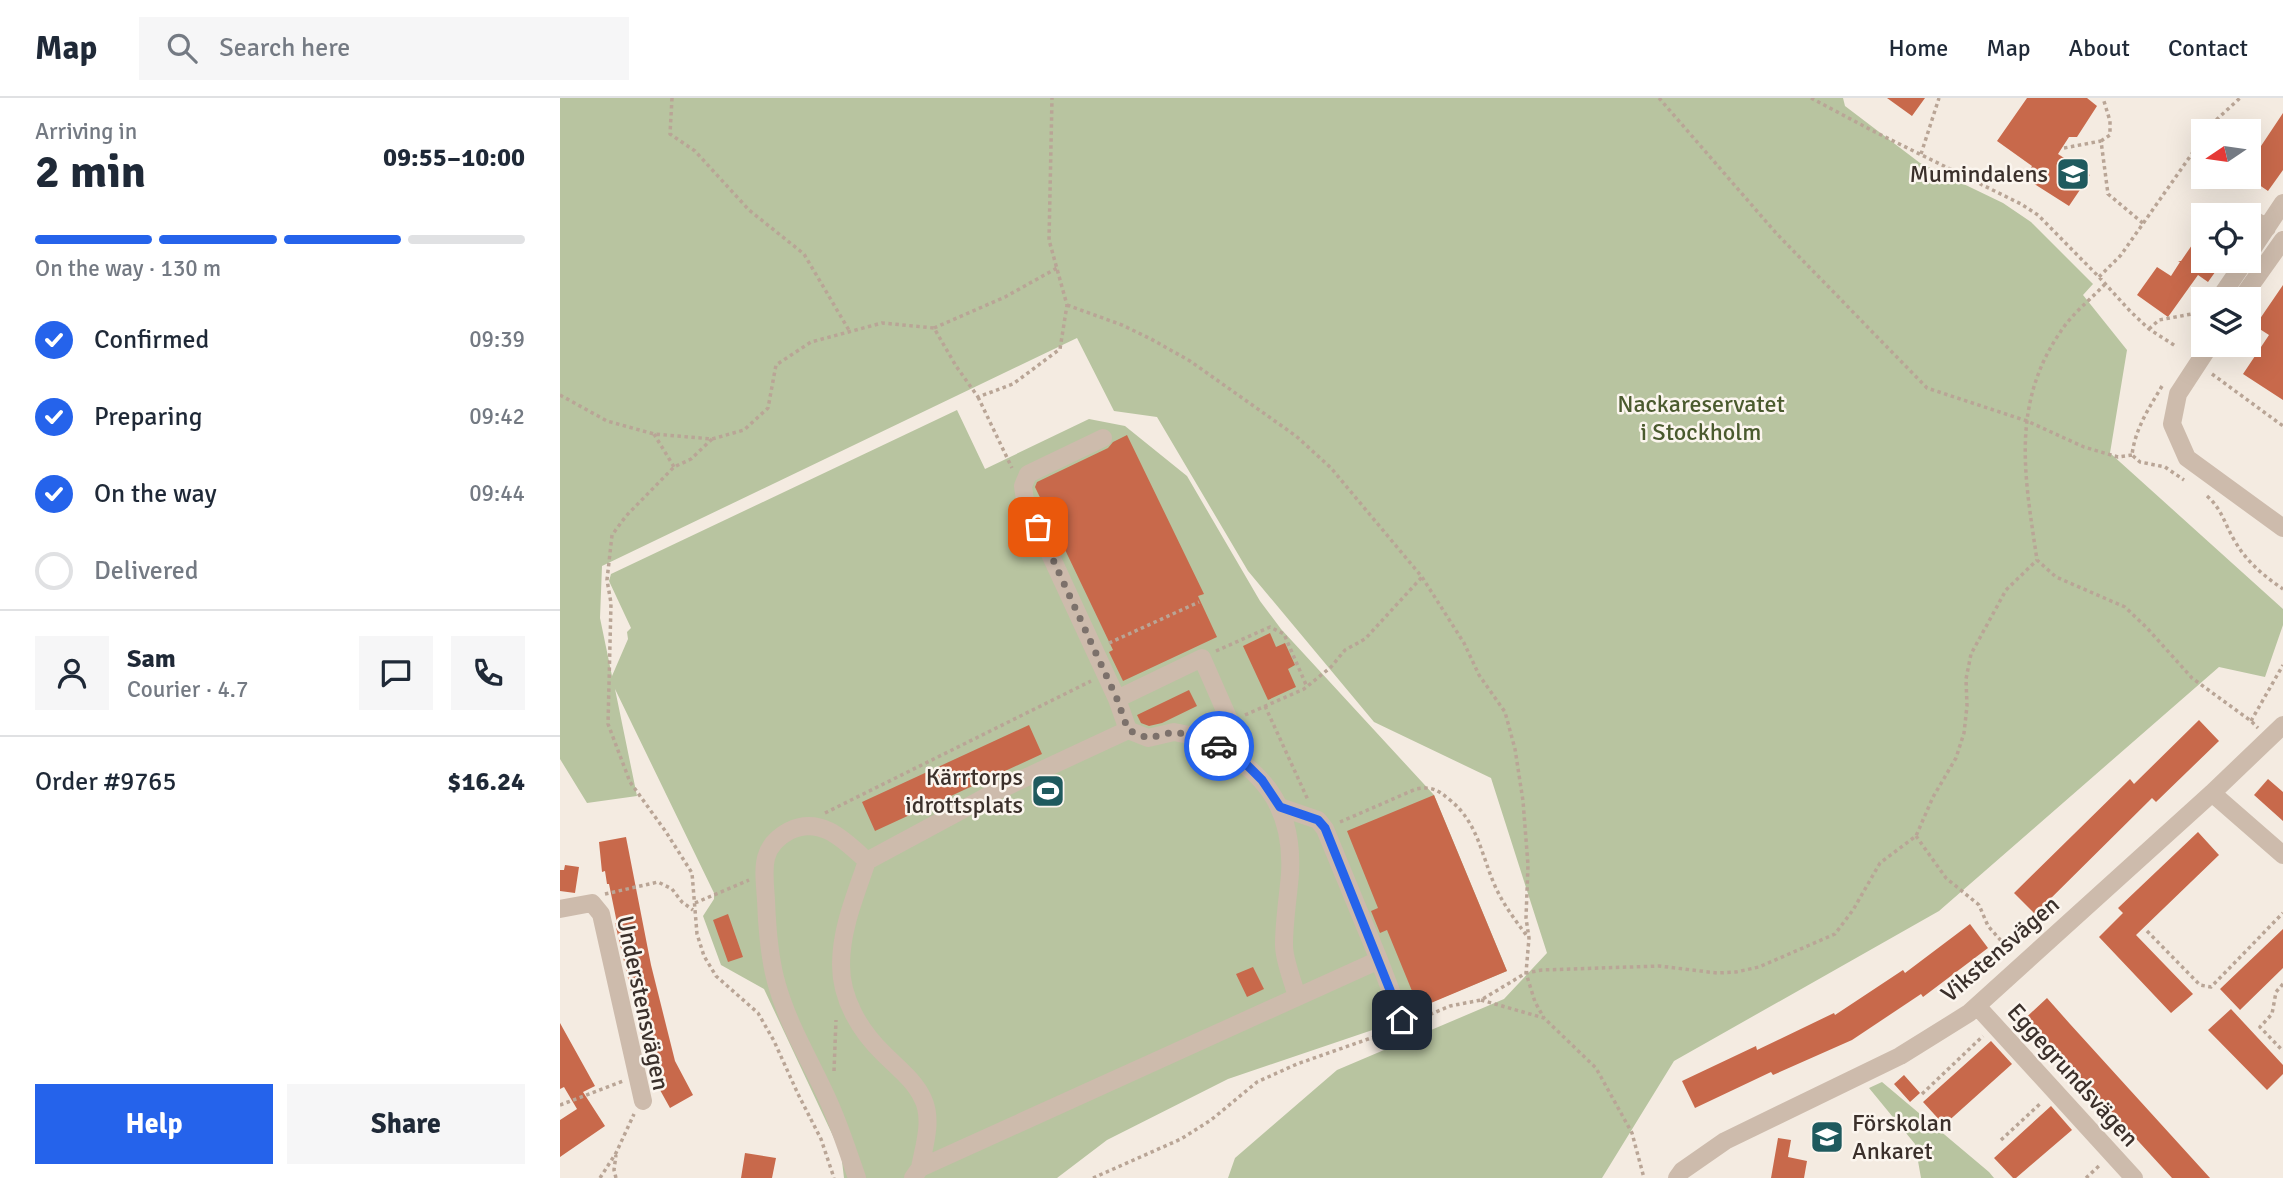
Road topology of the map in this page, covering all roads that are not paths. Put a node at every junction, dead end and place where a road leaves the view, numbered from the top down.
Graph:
1 (2283, 203) edge
2 (2261, 224) edge
3 (2267, 228) junction
4 (2261, 237) edge
5 (2283, 240) edge
6 (2250, 287) edge
7 (2202, 357) edge
8 (1103, 438) dead end
9 (2283, 528) edge
10 (1117, 699) junction
11 (2283, 725) edge
12 (1128, 730) junction
13 (1199, 737) junction
14 (2212, 793) junction
15 (1280, 807) junction
16 (2283, 856) edge
17 (867, 860) junction
18 (560, 909) edge
19 (1379, 960) junction
20 (1297, 997) junction
21 (1976, 1006) junction
22 (1404, 1024) road end
23 (643, 1101) road end
24 (917, 1173) edge
25 (857, 1178) edge
26 (1677, 1178) edge
27 (2134, 1178) edge

1 - 3 street
2 - 3 street
3 - 4 street
5 - 6 street
7 - 9 street
8 - 10 street
10 - 12 street
10 - 13 street
11 - 14 street, Vikstensvägen
12 - 13 street
12 - 17 street
13 - 15 street
14 - 16 street
14 - 21 street, Vikstensvägen
15 - 19 street
15 - 20 street
17 - 24 street
17 - 25 street
18 - 23 street, Understensvägen
19 - 20 street
19 - 22 street
20 - 24 street
21 - 26 street, Vikstensvägen
21 - 27 street, Eggegrundsvägen

